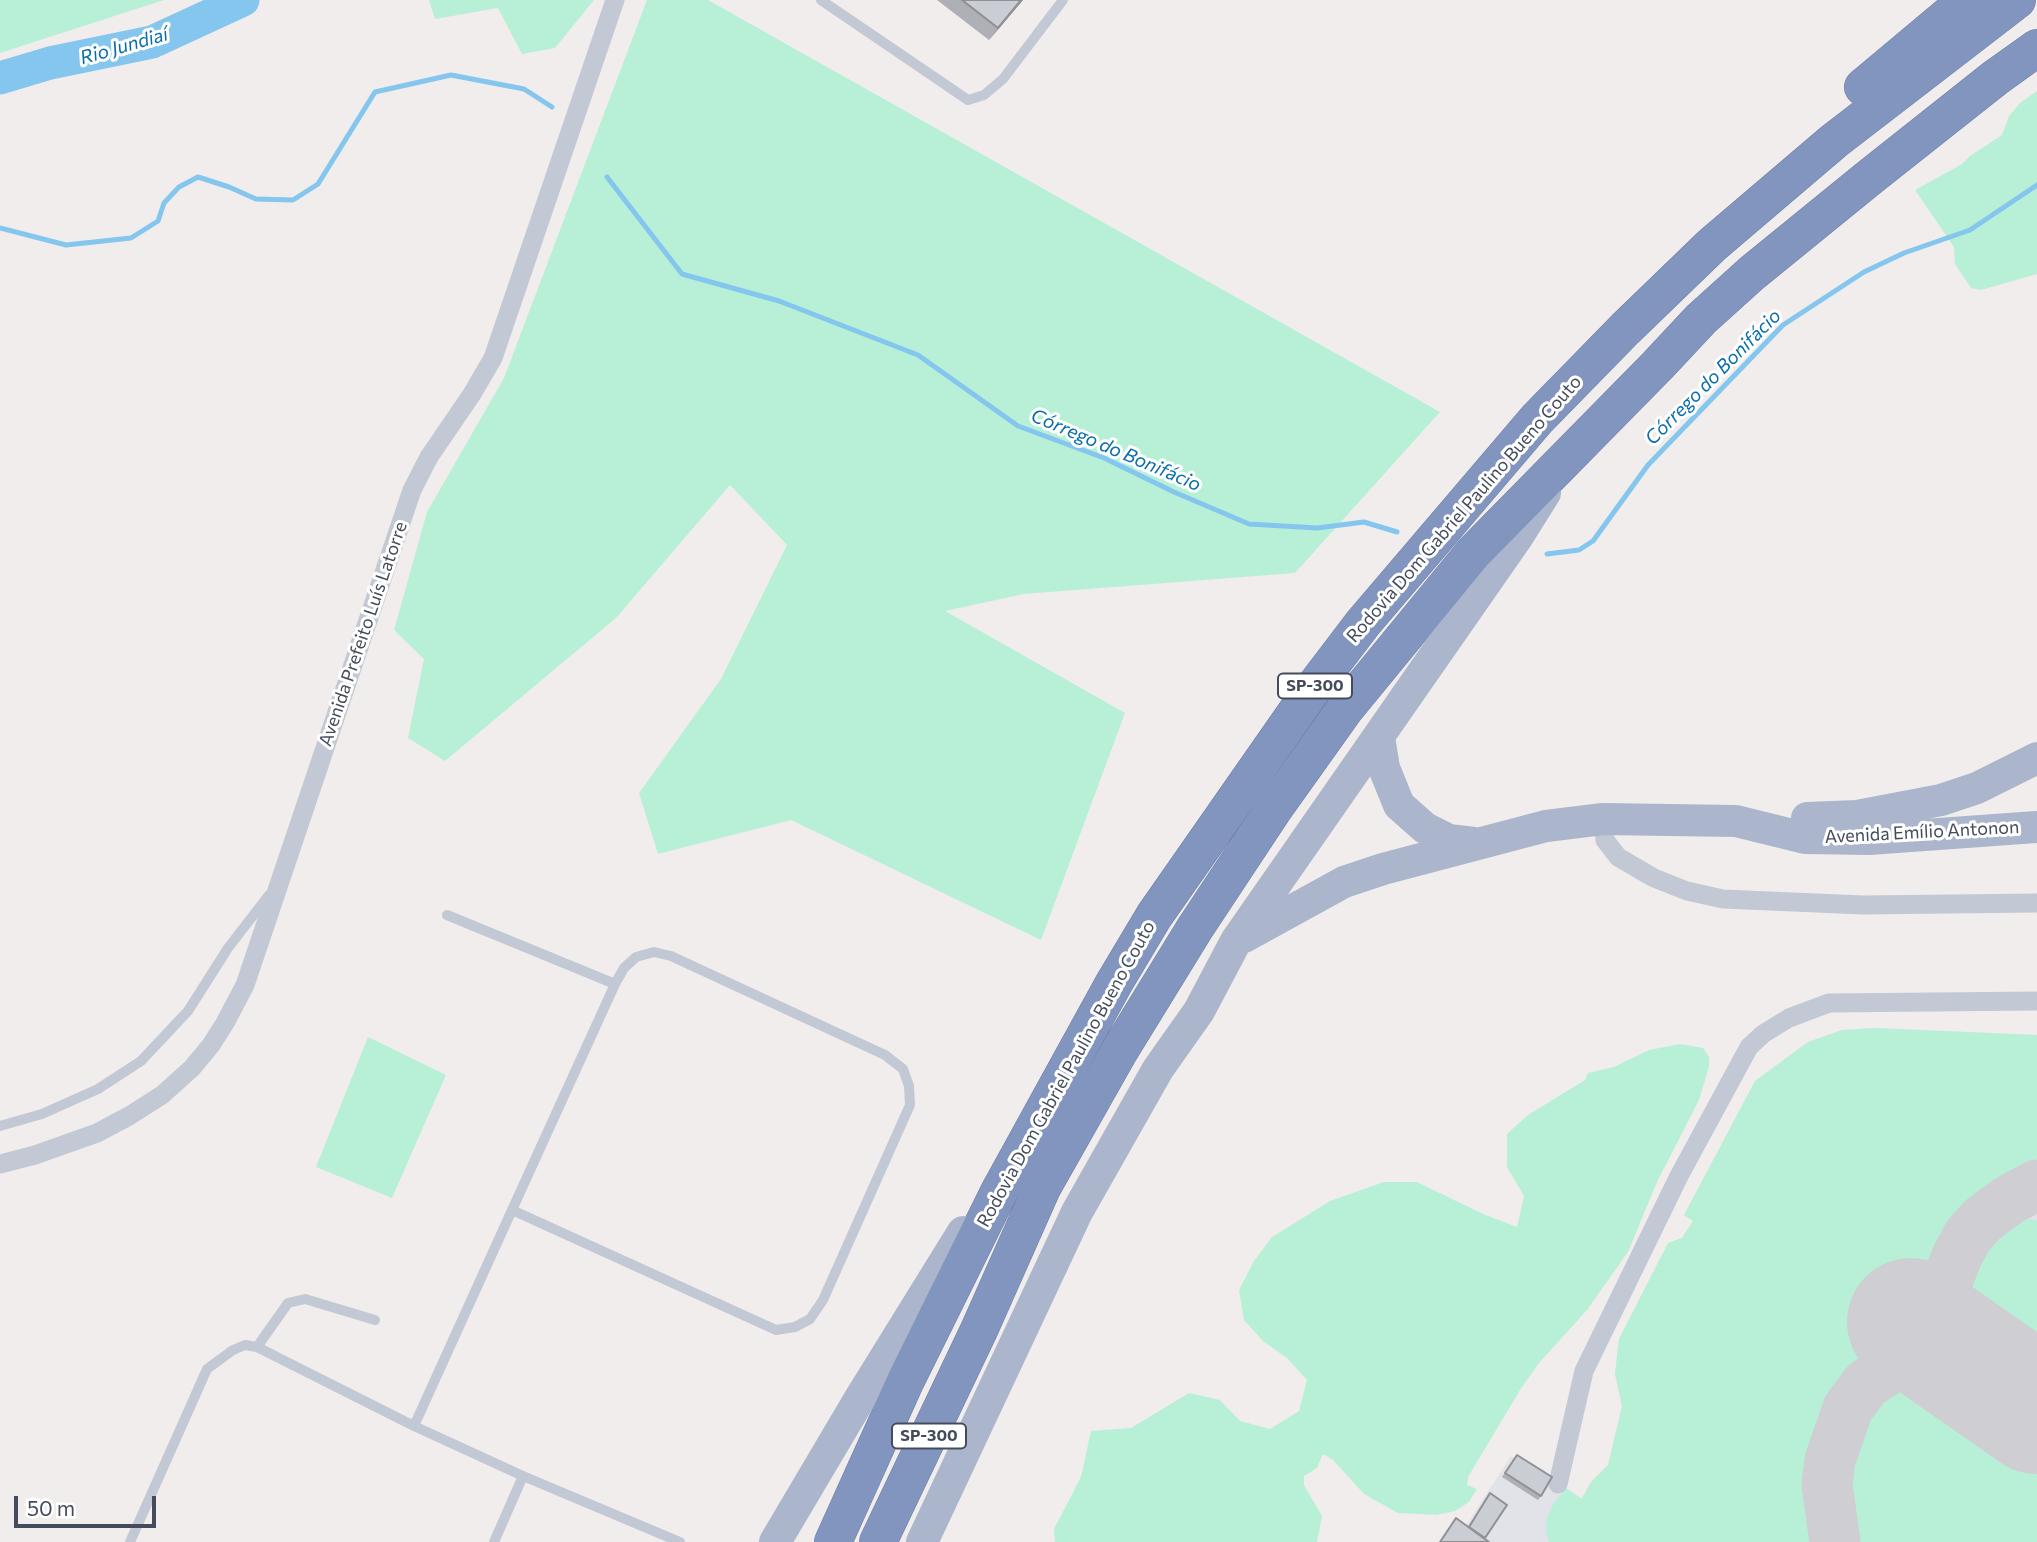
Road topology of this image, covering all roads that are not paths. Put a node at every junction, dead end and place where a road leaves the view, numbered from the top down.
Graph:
1 (615, 0) edge
2 (821, 0) edge
3 (1063, 0) edge
4 (1966, 0) edge
5 (2017, 0) edge
6 (2037, 48) edge
7 (1569, 456) junction
8 (1363, 623) junction
9 (1379, 737) junction
10 (2037, 758) edge
11 (1603, 819) junction
12 (1736, 821) junction
13 (2037, 827) edge
14 (1476, 844) junction
15 (280, 881) junction
16 (2037, 903) edge
17 (447, 915) dead end
18 (1236, 941) junction
19 (615, 984) junction
20 (2037, 1001) edge
21 (1062, 1077) junction
22 (0, 1126) edge
23 (0, 1164) edge
24 (512, 1210) junction
25 (375, 1321) dead end
26 (257, 1347) junction
27 (414, 1426) junction
28 (523, 1476) junction
29 (1558, 1484) dead end
30 (130, 1542) edge
31 (494, 1542) edge
32 (680, 1542) edge
33 (775, 1542) edge
34 (832, 1542) edge
35 (878, 1542) edge
36 (922, 1542) edge

1 - 15 street, Avenida Prefeito Luís Latorre
2 - 3 lane
4 - 8 highway
5 - 8 highway, Rodovia Dom Gabriel Paulino Bueno Couto / SP-300
6 - 7 highway, Rodovia Dom Gabriel Paulino Bueno Couto / SP-300
7 - 9 main road
7 - 35 highway, Rodovia Dom Gabriel Paulino Bueno Couto / SP-300
8 - 21 highway, Rodovia Dom Gabriel Paulino Bueno Couto / SP-300
9 - 14 main road
9 - 18 main road
10 - 12 main road
11 - 12 main road, Avenida Emílio Antonon
11 - 14 main road, Avenida Emílio Antonon
11 - 16 street
12 - 13 main road, Avenida Emílio Antonon
14 - 18 main road, Avenida Emílio Antonon
15 - 22 lane
15 - 23 street, Avenida Prefeito Luís Latorre
17 - 19 lane
18 - 36 main road
19 - 24 lane
19 - 24 lane
20 - 29 street
21 - 33 main road
21 - 34 highway, Rodovia Dom Gabriel Paulino Bueno Couto / SP-300
24 - 27 lane
25 - 26 lane
26 - 27 lane
26 - 30 lane
27 - 28 lane
28 - 31 lane
28 - 32 lane

